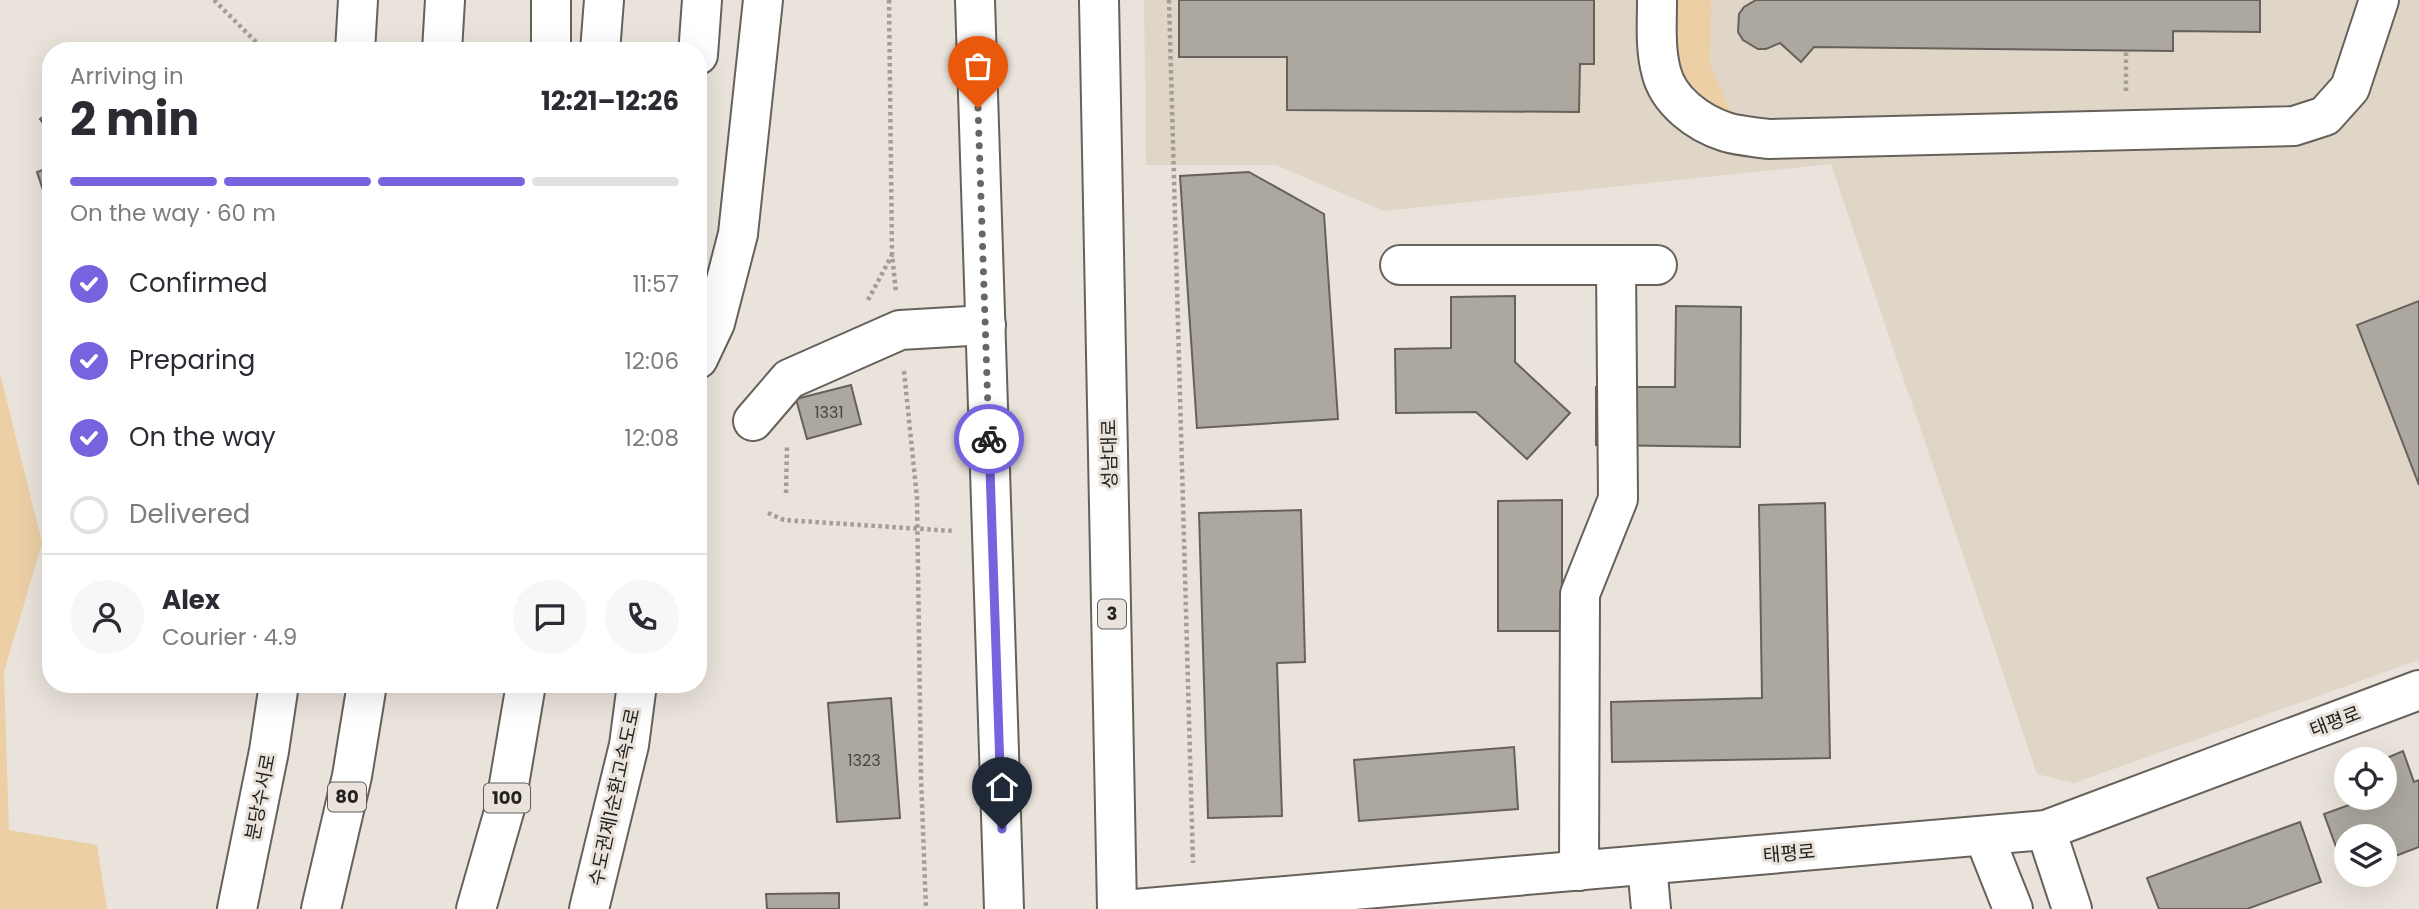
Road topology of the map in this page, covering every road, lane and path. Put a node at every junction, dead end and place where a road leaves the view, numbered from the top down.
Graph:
1 (214, 0) edge
2 (358, 0) edge
3 (445, 0) edge
4 (551, 0) edge
5 (604, 0) edge
6 (702, 0) edge
7 (763, 0) edge
8 (890, 0) edge
9 (975, 0) edge
10 (1099, 0) edge
11 (1169, 0) edge
12 (1657, 0) edge
13 (2379, 0) edge
14 (256, 42) edge
15 (356, 42) edge
16 (443, 42) edge
17 (551, 42) edge
18 (601, 42) edge
19 (699, 42) edge
20 (1399, 265) dead end
21 (1616, 265) junction
22 (1657, 265) dead end
23 (986, 325) junction
24 (900, 330) junction
25 (707, 340) edge
26 (753, 421) dead end
27 (787, 449) dead end
28 (786, 492) dead end
29 (768, 513) dead end
30 (917, 529) junction
31 (993, 534) junction
32 (2419, 690) edge
33 (278, 693) edge
34 (366, 693) edge
35 (524, 693) edge
36 (636, 693) edge
37 (2046, 830) junction
38 (1984, 836) junction
39 (1647, 865) junction
40 (1579, 871) junction
41 (1197, 903) junction
42 (237, 909) edge
43 (321, 909) edge
44 (476, 909) edge
45 (589, 909) edge
46 (926, 909) edge
47 (1004, 909) edge
48 (1117, 909) edge
49 (1135, 909) edge
50 (1651, 909) edge
51 (2013, 909) edge
52 (2072, 909) edge

1 - 14 path
2 - 15 main road
3 - 16 main road
4 - 17 main road
5 - 18 main road
6 - 19 main road
7 - 25 main road
8 - 24 path
9 - 23 main road
10 - 48 main road, 성남대로 / 3
11 - 41 path
12 - 13 main road
20 - 21 main road
21 - 22 main road
21 - 40 main road
23 - 24 main road
23 - 31 main road
24 - 26 main road
24 - 30 path
27 - 28 path
29 - 30 path
30 - 31 path
30 - 46 path
31 - 47 main road
32 - 37 main road, 태평로
33 - 42 main road, 분당수서로
34 - 43 main road, 80
35 - 44 main road, 100
36 - 45 main road, 수도권제1순환고속도로
37 - 38 main road, 태평로
37 - 52 main road
38 - 39 main road, 태평로
38 - 51 main road
39 - 40 main road, 태평로
39 - 50 main road
40 - 41 main road, 태평로
41 - 49 main road, 태평로

